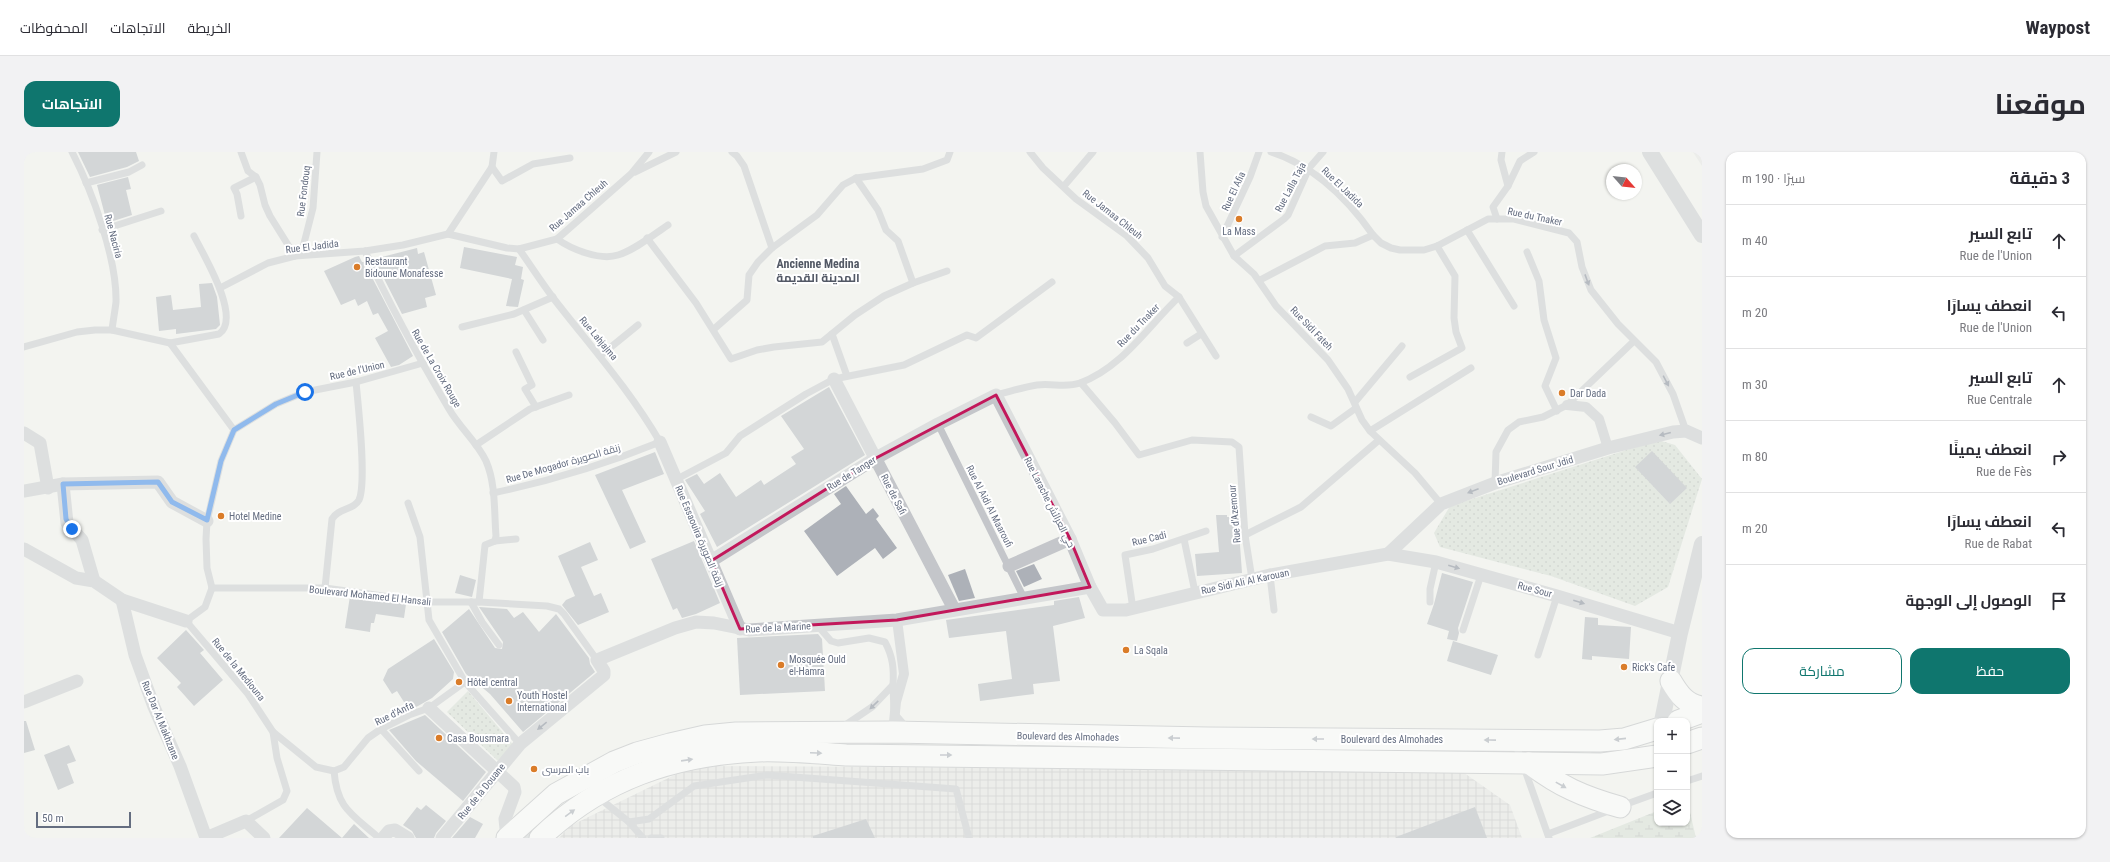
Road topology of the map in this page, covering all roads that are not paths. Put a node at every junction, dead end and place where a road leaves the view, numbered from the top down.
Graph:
1 (72, 152) edge
2 (241, 152) edge
3 (317, 152) edge
4 (494, 152) edge
5 (649, 152) edge
6 (676, 152) edge
7 (732, 152) edge
8 (950, 152) edge
9 (1030, 152) edge
10 (1093, 152) edge
11 (1200, 152) edge
12 (1259, 152) edge
13 (1271, 152) edge
14 (1323, 152) edge
15 (1502, 152) edge
16 (1534, 152) edge
17 (1650, 152) edge
18 (570, 158) dead end
19 (142, 165) dead end
20 (492, 167) junction
21 (1309, 168) junction
22 (631, 174) junction
23 (256, 177) junction
24 (856, 178) junction
25 (86, 183) junction
26 (1064, 186) junction
27 (1508, 186) junction
28 (161, 211) dead end
29 (241, 216) dead end
30 (1497, 219) junction
31 (668, 225) dead end
32 (102, 230) junction
33 (1467, 230) junction
34 (448, 234) junction
35 (1373, 235) junction
36 (194, 236) dead end
37 (1702, 236) edge
38 (1222, 237) junction
39 (648, 238) junction
40 (557, 239) junction
41 (1437, 246) junction
42 (772, 248) junction
43 (519, 249) junction
44 (366, 251) junction
45 (1527, 252) dead end
46 (298, 256) junction
47 (1234, 256) junction
48 (947, 271) dead end
49 (1260, 280) junction
50 (1052, 282) dead end
51 (913, 283) junction
52 (220, 288) junction
53 (553, 297) junction
54 (1179, 297) junction
55 (1514, 306) dead end
56 (524, 310) junction
57 (638, 325) dead end
58 (462, 327) dead end
59 (714, 329) junction
60 (112, 330) junction
61 (832, 334) junction
62 (1201, 334) junction
63 (543, 340) dead end
64 (1634, 341) junction
65 (170, 343) junction
66 (1187, 343) dead end
67 (1402, 346) dead end
68 (24, 347) edge
69 (516, 352) dead end
70 (600, 356) junction
71 (1216, 356) dead end
72 (423, 364) junction
73 (1471, 368) dead end
74 (1410, 377) dead end
75 (840, 378) junction
76 (356, 382) junction
77 (1080, 383) junction
78 (996, 395) junction
79 (569, 396) dead end
80 (1356, 405) junction
81 (1567, 405) junction
82 (536, 407) junction
83 (1557, 411) junction
84 (1311, 417) dead end
85 (938, 424) junction
86 (234, 430) junction
87 (1370, 431) junction
88 (1686, 431) junction
89 (24, 433) edge
90 (1702, 438) edge
91 (1379, 440) junction
92 (660, 442) junction
93 (476, 444) junction
94 (1608, 448) junction
95 (876, 458) junction
96 (677, 480) junction
97 (1495, 483) junction
98 (63, 484) junction
99 (48, 488) junction
100 (24, 491) edge
101 (493, 493) junction
102 (408, 503) dead end
103 (1441, 504) junction
104 (207, 520) junction
105 (1206, 531) dead end
106 (1245, 535) junction
107 (516, 539) dead end
108 (1070, 539) junction
109 (1184, 539) junction
110 (495, 541) junction
111 (1702, 544) edge
112 (25, 553) edge
113 (1388, 554) junction
114 (711, 561) junction
115 (1436, 562) junction
116 (1009, 566) junction
117 (1270, 575) junction
118 (1481, 575) junction
119 (1252, 579) junction
120 (94, 581) junction
121 (1090, 587) junction
122 (212, 588) junction
123 (325, 588) junction
124 (1195, 592) junction
125 (1557, 596) junction
126 (1024, 598) junction
127 (122, 600) junction
128 (426, 602) junction
129 (471, 602) junction
130 (479, 602) junction
131 (1430, 602) dead end
132 (954, 609) junction
133 (1133, 609) junction
134 (1103, 610) joint
135 (1274, 610) dead end
136 (897, 620) junction
137 (186, 621) junction
138 (817, 625) junction
139 (740, 629) junction
140 (1463, 630) dead end
141 (1680, 633) junction
142 (499, 645) dead end
143 (1538, 654) dead end
144 (597, 660) junction
145 (1670, 680) junction
146 (76, 681) dead end
147 (465, 682) junction
148 (893, 685) junction
149 (24, 702) edge
150 (1702, 707) edge
151 (429, 708) junction
152 (1702, 712) edge
153 (1663, 718) edge
154 (1686, 718) edge
155 (899, 726) junction
156 (381, 728) junction
157 (1654, 730) edge
158 (273, 732) junction
159 (830, 733) junction
160 (1208, 738) junction
161 (1702, 738) edge
162 (1514, 741) junction
163 (1690, 742) edge
164 (520, 744) junction
165 (1654, 756) edge
166 (1209, 759) junction
167 (1526, 763) junction
168 (334, 771) junction
169 (496, 771) junction
170 (419, 772) dead end
171 (589, 776) junction
172 (1702, 776) edge
173 (1690, 780) edge
174 (1654, 794) edge
175 (597, 795) junction
176 (1620, 807) junction
177 (246, 821) junction
178 (629, 822) junction
179 (1549, 836) edge
180 (206, 838) edge
181 (264, 838) edge
182 (379, 838) edge
183 (383, 838) edge
184 (408, 838) edge
185 (442, 838) edge
186 (507, 838) edge
187 (540, 838) edge
188 (643, 838) edge
189 (651, 838) edge
190 (661, 838) edge
191 (969, 838) edge

1 - 25 lane, Rue Naciria
2 - 23 lane
3 - 46 lane, Rue Fondouq
4 - 20 lane
5 - 22 lane, Rue Jamaa Chleuh
6 - 22 lane
7 - 42 lane
8 - 24 lane
9 - 26 lane, Rue Jamaa Chleuh
10 - 26 lane
11 - 38 lane, Rue Sidi Fateh
12 - 38 lane, Rue El Afia
13 - 21 lane, Rue El Jadida
14 - 21 lane, Rue Lalla Taja
15 - 27 lane
16 - 27 lane
17 - 37 street
18 - 20 lane
19 - 25 lane
20 - 34 lane
21 - 35 lane, Rue El Jadida
21 - 47 lane, Rue Lalla Taja
22 - 40 lane, Rue Jamaa Chleuh
23 - 29 lane
23 - 46 lane
24 - 42 lane
24 - 51 lane
25 - 32 lane, Rue Naciria
26 - 54 lane, Rue Jamaa Chleuh
27 - 30 lane
28 - 32 lane
30 - 33 lane, Rue du Tnaker
30 -> 64 lane, Rue du Tnaker
31 - 39 lane
32 - 60 lane, Rue Naciria
33 - 41 lane, Rue du Tnaker
33 - 55 lane
34 - 43 lane, Rue Jamaa Chleuh
34 - 44 lane, Rue Jamaa Chleuh
35 - 41 lane, Rue du Tnaker
35 - 49 lane
36 - 52 lane
38 - 47 lane, Rue Sidi Fateh
39 - 40 lane
39 - 59 lane
40 - 43 lane, Rue Jamaa Chleuh
41 - 74 lane
42 - 59 lane
43 - 53 lane, Rue Lahjajma
44 - 46 lane, Rue El Jadida
44 - 72 lane, Rue de La Croix Rouge
45 - 83 lane
46 - 52 lane, Rue El Jadida
47 - 49 lane, Rue Sidi Fateh
48 - 51 lane
49 - 80 lane, Rue Sidi Fateh
50 - 75 lane
51 - 61 lane
52 - 65 lane
53 - 56 lane
53 - 70 lane, Rue Lahjajma
54 - 62 lane, Rue Jamaa Chleuh
54 - 77 lane, Rue du Tnaker
56 - 58 lane
56 - 63 lane
57 - 70 lane
59 - 61 lane
60 - 65 lane
60 - 68 lane
61 - 75 lane
62 - 66 lane
62 - 71 lane, Rue Jamaa Chleuh
64 - 81 lane
64 -> 88 lane, Rue du Tnaker
65 - 86 lane
67 - 80 lane
69 - 82 lane
70 - 92 lane, Rue Lahjajma
72 - 76 lane, Rue de l'Union
72 - 93 lane, Rue de La Croix Rouge
73 - 87 lane
75 - 95 street, Rue de Safi
75 - 96 lane
76 - 86 lane, Rue de l'Union
76 - 123 lane
77 - 78 lane, Rue du Tnaker
77 - 106 lane, Rue d'Azemour
78 - 85 street, Rue de Tanger
78 - 108 street, Rue Larache حي العرائش
79 - 82 lane
80 - 84 lane
80 - 87 lane, Rue Sidi Fateh
81 - 83 lane
81 - 94 street
82 - 93 lane
83 - 97 lane
85 - 95 street, Rue de Tanger
85 - 116 lane, Rue Al Aidi Al Maaroufi
86 - 104 lane
87 - 91 lane, Rue Sidi Fateh
88 - 90 street
88 -> 94 street, Boulevard Sour Jdid
89 - 99 street
91 - 103 lane, Rue Sidi Fateh
91 - 106 lane
92 - 96 street, Rue Essaouira زنقة الصويرة
92 - 101 lane, Rue De Mogador زنقة الصويرة
93 - 101 lane, Rue de La Croix Rouge
94 - 97 street, Boulevard Sour Jdid
95 - 114 street, Rue de Tanger
95 - 132 street, Rue de Safi
96 - 114 street, Rue Essaouira زنقة الصويرة
97 -> 103 street, Boulevard Sour Jdid
98 - 99 street
98 - 104 street
98 - 120 street
99 - 100 street
101 - 110 lane
102 - 128 lane
103 - 113 street, Boulevard Sour Jdid
104 - 122 lane
105 - 109 lane, Rue Cadi
106 - 119 lane, Rue d'Azemour
107 - 110 lane
108 - 116 street
108 - 121 street, Rue Larache حي العرائش
109 - 124 lane
109 - 133 lane, Rue Cadi
110 - 130 lane
111 - 141 street
112 - 120 street
113 - 115 street, Rue Sour
113 - 117 street, Rue Sidi Ali Al Karouan
114 - 139 street, Rue Essaouira زنقة الصويرة
115 -> 118 street, Rue Sour
115 - 131 lane
116 - 126 lane, Rue Al Aidi Al Maaroufi
117 - 119 street, Rue Sidi Ali Al Karouan
117 - 135 lane
118 - 125 street, Rue Sour
118 - 140 lane
119 - 124 street, Rue Sidi Ali Al Karouan
120 - 127 street
121 - 126 street, Rue de la Marine
121 - 134 street, Rue Larache حي العرائش
122 - 123 lane, Boulevard Mohamed El Hansali
122 - 137 lane
123 - 128 lane, Boulevard Mohamed El Hansali
124 - 133 street, Rue Sidi Ali Al Karouan
125 -> 141 street, Rue Sour
125 - 143 lane
126 - 132 street, Rue de la Marine
127 - 137 street
127 - 180 street, Rue Dar Al Makhzane
128 - 129 lane, Boulevard Mohamed El Hansali
128 - 147 lane
129 - 130 lane, Boulevard Mohamed El Hansali
129 - 142 lane
130 - 144 lane, Boulevard Mohamed El Hansali
132 - 136 street, Rue de la Marine
133 - 134 street, Rue Sidi Ali Al Karouan
136 - 138 street, Rue de la Marine
136 - 155 street
137 - 158 lane, Rue de la Mediouna
138 - 139 street, Rue de la Marine
138 - 148 lane
139 - 144 street, Rue de la Marine
141 - 145 street
144 -> 164 street
145 - 150 main road
145 - 153 street
146 - 149 street
147 - 151 lane, Rue d'Anfa
147 - 164 lane
148 - 155 lane
148 -> 159 lane
151 - 156 lane, Rue d'Anfa
151 - 169 street
152 - 154 main road
155 - 159 main road, Boulevard des Almohades
160 -> 155 main road, Boulevard des Almohades
156 - 168 lane, Rue d'Anfa
156 - 170 lane
157 -> 162 main road, Boulevard des Almohades
158 - 168 lane, Rue de la Mediouna
158 - 177 lane, Rue de la Mediouna
159 - 171 main road, Boulevard des Almohades
162 -> 160 main road, Boulevard des Almohades
160 - 166 main road
161 - 163 main road
162 - 167 lane
164 - 169 street, Rue de la Douane
165 - 167 main road, Boulevard des Almohades
166 - 167 main road, Boulevard des Almohades
175 -> 166 main road, Boulevard des Almohades
167 -> 176 main road
167 - 179 lane
168 - 182 lane
169 - 185 street, Rue de la Douane
169 - 186 street
171 - 175 main road
171 - 186 main road, Boulevard des Almohades
172 - 173 lane
174 - 176 lane
175 - 178 lane
187 -> 175 main road, Boulevard des Almohades
176 - 179 lane
177 - 180 street
177 - 181 street
178 - 188 lane
178 - 191 lane
183 - 184 street
189 - 190 lane

